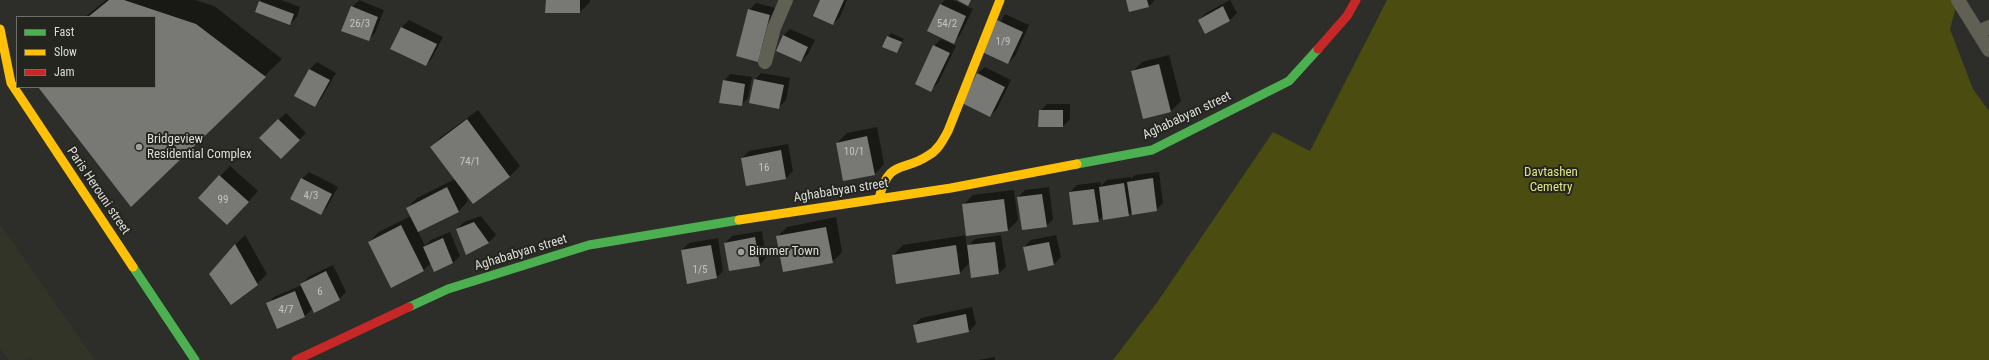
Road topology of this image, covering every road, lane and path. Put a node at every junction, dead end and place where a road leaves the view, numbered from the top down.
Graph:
1 (786, 0) edge
2 (1000, 0) edge
3 (1356, 0) edge
4 (1958, 0) edge
5 (0, 29) edge
6 (1983, 30) edge
7 (1989, 50) edge
8 (765, 62) dead end
9 (879, 198) junction
10 (195, 360) edge
11 (296, 360) edge

1 - 8 street
2 - 9 street
3 - 9 street, Aghababyan street
4 - 6 street
5 - 10 street, Paris Herouni street
6 - 7 street
9 - 11 street, Aghababyan street

